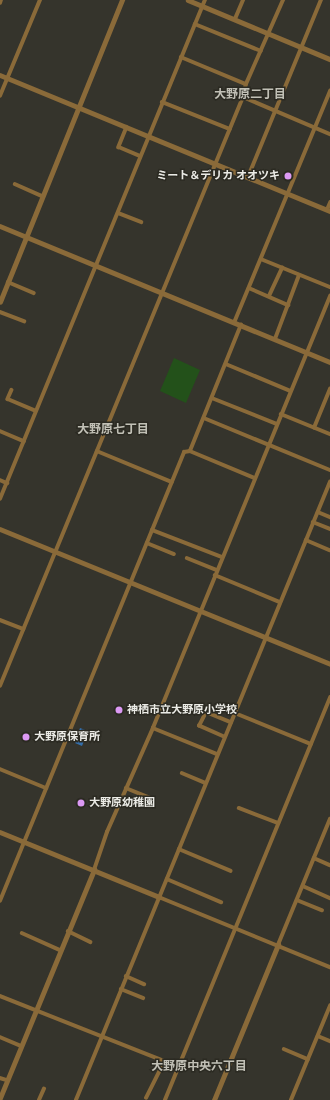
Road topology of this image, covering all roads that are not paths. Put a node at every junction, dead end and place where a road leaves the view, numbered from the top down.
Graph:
1 (40, 0) edge
2 (122, 0) edge
3 (188, 0) edge
4 (205, 0) edge
5 (243, 0) edge
6 (283, 0) edge
7 (321, 0) edge
8 (203, 6) junction
9 (236, 20) junction
10 (195, 24) junction
11 (269, 33) junction
12 (302, 47) junction
13 (261, 51) junction
14 (181, 57) junction
15 (330, 59) edge
16 (0, 75) edge
17 (8, 78) junction
18 (246, 84) junction
19 (330, 91) edge
20 (0, 96) edge
21 (243, 98) junction
22 (162, 102) junction
23 (78, 107) junction
24 (275, 111) junction
25 (126, 127) junction
26 (315, 128) junction
27 (230, 129) junction
28 (330, 134) edge
29 (148, 136) junction
30 (140, 156) junction
31 (216, 164) junction
32 (248, 177) junction
33 (15, 184) dead end
34 (287, 193) junction
35 (42, 196) junction
36 (330, 203) edge
37 (329, 210) edge
38 (118, 213) junction
39 (141, 222) dead end
40 (0, 226) edge
41 (26, 237) junction
42 (261, 259) junction
43 (96, 266) junction
44 (282, 268) junction
45 (299, 275) junction
46 (8, 282) junction
47 (330, 287) edge
48 (249, 288) junction
49 (34, 293) dead end
50 (162, 293) junction
51 (269, 296) junction
52 (330, 296) edge
53 (0, 302) edge
54 (288, 305) junction
55 (0, 312) edge
56 (24, 321) dead end
57 (234, 323) junction
58 (241, 325) junction
59 (275, 339) junction
60 (307, 352) junction
61 (330, 362) edge
62 (226, 364) junction
63 (330, 389) edge
64 (12, 390) dead end
65 (291, 391) junction
66 (212, 398) junction
67 (36, 411) junction
68 (281, 414) junction
69 (204, 418) junction
70 (277, 424) junction
71 (314, 428) junction
72 (0, 431) edge
73 (330, 434) edge
74 (24, 441) junction
75 (269, 444) junction
76 (97, 451) junction
77 (190, 451) junction
78 (330, 470) edge
79 (255, 478) junction
80 (0, 480) edge
81 (172, 482) junction
82 (330, 482) edge
83 (7, 483) junction
84 (0, 499) edge
85 (318, 512) junction
86 (330, 517) edge
87 (313, 522) junction
88 (0, 529) edge
89 (330, 529) edge
90 (152, 530) junction
91 (306, 540) junction
92 (147, 543) junction
93 (330, 550) edge
94 (55, 551) junction
95 (174, 554) dead end
96 (222, 557) junction
97 (187, 558) dead end
98 (217, 570) junction
99 (215, 575) junction
100 (131, 582) junction
101 (280, 602) junction
102 (200, 612) junction
103 (0, 620) edge
104 (23, 629) junction
105 (266, 638) junction
106 (330, 664) edge
107 (0, 686) edge
108 (330, 698) edge
109 (235, 713) junction
110 (231, 722) junction
111 (153, 728) junction
112 (224, 737) junction
113 (311, 744) junction
114 (218, 754) junction
115 (0, 769) edge
116 (182, 773) dead end
117 (206, 783) junction
118 (46, 788) junction
119 (126, 788) junction
120 (151, 798) dead end
121 (239, 808) dead end
122 (330, 820) edge
123 (278, 823) junction
124 (0, 832) edge
125 (24, 842) junction
126 (179, 849) junction
127 (314, 858) junction
128 (330, 865) edge
129 (94, 870) junction
130 (231, 871) dead end
131 (167, 879) junction
132 (302, 886) junction
133 (159, 897) junction
134 (330, 898) edge
135 (297, 900) junction
136 (0, 901) edge
137 (221, 902) dead end
138 (322, 910) dead end
139 (235, 928) junction
140 (68, 931) junction
141 (22, 933) dead end
142 (91, 942) dead end
143 (278, 945) junction
144 (60, 950) junction
145 (330, 966) edge
146 (126, 976) junction
147 (144, 984) dead end
148 (121, 989) junction
149 (0, 996) edge
150 (143, 998) dead end
151 (330, 1006) edge
152 (36, 1011) junction
153 (318, 1036) junction
154 (0, 1037) edge
155 (101, 1037) junction
156 (330, 1041) edge
157 (21, 1046) junction
158 (284, 1049) dead end
159 (308, 1059) junction
160 (164, 1062) junction
161 (179, 1067) junction
162 (0, 1078) edge
163 (7, 1080) junction
164 (44, 1089) dead end
165 (0, 1098) edge
166 (146, 1098) dead end
167 (39, 1100) edge
168 (76, 1100) edge
169 (165, 1100) edge
170 (214, 1100) edge
171 (291, 1100) edge

1 - 17 street
2 - 23 street
3 - 8 street
4 - 8 street
5 - 9 street
6 - 11 street
7 - 12 street
8 - 9 street
8 - 10 street
9 - 11 street
10 - 13 street
10 - 14 street
11 - 12 street
11 - 13 street
12 - 15 street
12 - 24 street
13 - 18 street
14 - 18 street
14 - 22 street
16 - 17 street
17 - 20 street
17 - 23 street
18 - 21 street
19 - 26 street
21 - 24 street
21 - 27 street
22 - 27 street
22 - 29 street
23 - 25 street
23 - 35 street
24 - 26 street
24 - 32 street
25 - 29 street
25 - 30 street
26 - 28 street
26 - 34 street
27 - 31 street
29 - 30 street
29 - 31 street
30 - 38 street
31 - 32 street
31 - 50 street
32 - 34 street
33 - 35 street
34 - 37 street
34 - 42 street
35 - 41 street
36 - 37 street
38 - 39 street
38 - 43 street
40 - 41 street
41 - 43 street
41 - 46 street
42 - 44 street
42 - 48 street
43 - 50 street
43 - 67 street
44 - 45 street
44 - 51 street
45 - 47 street
45 - 54 street
46 - 49 street
46 - 53 street
48 - 51 street
48 - 57 street
50 - 57 street
50 - 76 street
51 - 54 street
52 - 60 street
54 - 59 street
55 - 56 street
57 - 58 street
58 - 59 street
58 - 62 street
59 - 60 street
60 - 61 street
60 - 65 street
62 - 65 street
62 - 66 street
63 - 71 street
64 - 67 street
65 - 68 street
66 - 69 street
66 - 70 street
67 - 74 street
68 - 70 street
68 - 71 street
69 - 75 street
69 - 77 street
70 - 75 street
71 - 73 street
72 - 74 street
74 - 83 street
75 - 78 street
75 - 79 street
76 - 81 street
76 - 94 street
77 - 79 street
77 - 81 street
79 - 96 street
80 - 83 street
81 - 90 street
82 - 85 street
83 - 84 street
85 - 86 street
85 - 87 street
87 - 89 street
87 - 91 street
88 - 94 street
90 - 92 street
90 - 96 street
91 - 93 street
91 - 101 street
92 - 95 street
92 - 100 street
94 - 100 street
94 - 104 street
96 - 98 street
97 - 98 street
98 - 99 street
99 - 101 street
99 - 102 street
100 - 102 street
100 - 118 street
101 - 105 street
102 - 105 street
102 - 111 street
103 - 104 street
104 - 107 street
105 - 106 street
105 - 109 street
108 - 113 street
109 - 110 street
109 - 113 street
110 - 112 street
110 - 112 street
111 - 114 street
111 - 119 street
112 - 114 street
113 - 123 street
114 - 117 street
115 - 118 street
116 - 117 street
117 - 126 street
118 - 125 street
119 - 120 street
119 - 129 street
121 - 123 street
122 - 127 street
123 - 139 street
124 - 125 street
125 - 129 street
125 - 136 street
126 - 130 street
126 - 131 street
127 - 128 street
127 - 132 street
129 - 133 street
129 - 140 street
131 - 133 street
131 - 137 street
132 - 134 street
132 - 135 street
133 - 139 street
133 - 146 street
135 - 138 street
135 - 143 street
139 - 143 street
139 - 161 street
140 - 142 street
140 - 144 street
141 - 144 street
143 - 145 street
143 - 170 street
144 - 152 street
146 - 147 street
146 - 148 street
148 - 150 street
148 - 155 street
149 - 152 street
151 - 153 street
152 - 155 street
152 - 157 street
153 - 156 street
153 - 159 street
154 - 157 street
155 - 160 street
155 - 168 street
157 - 163 street
158 - 159 street
159 - 171 street
160 - 161 street
160 - 166 street
161 - 169 street
162 - 163 street
163 - 165 street
164 - 167 street

